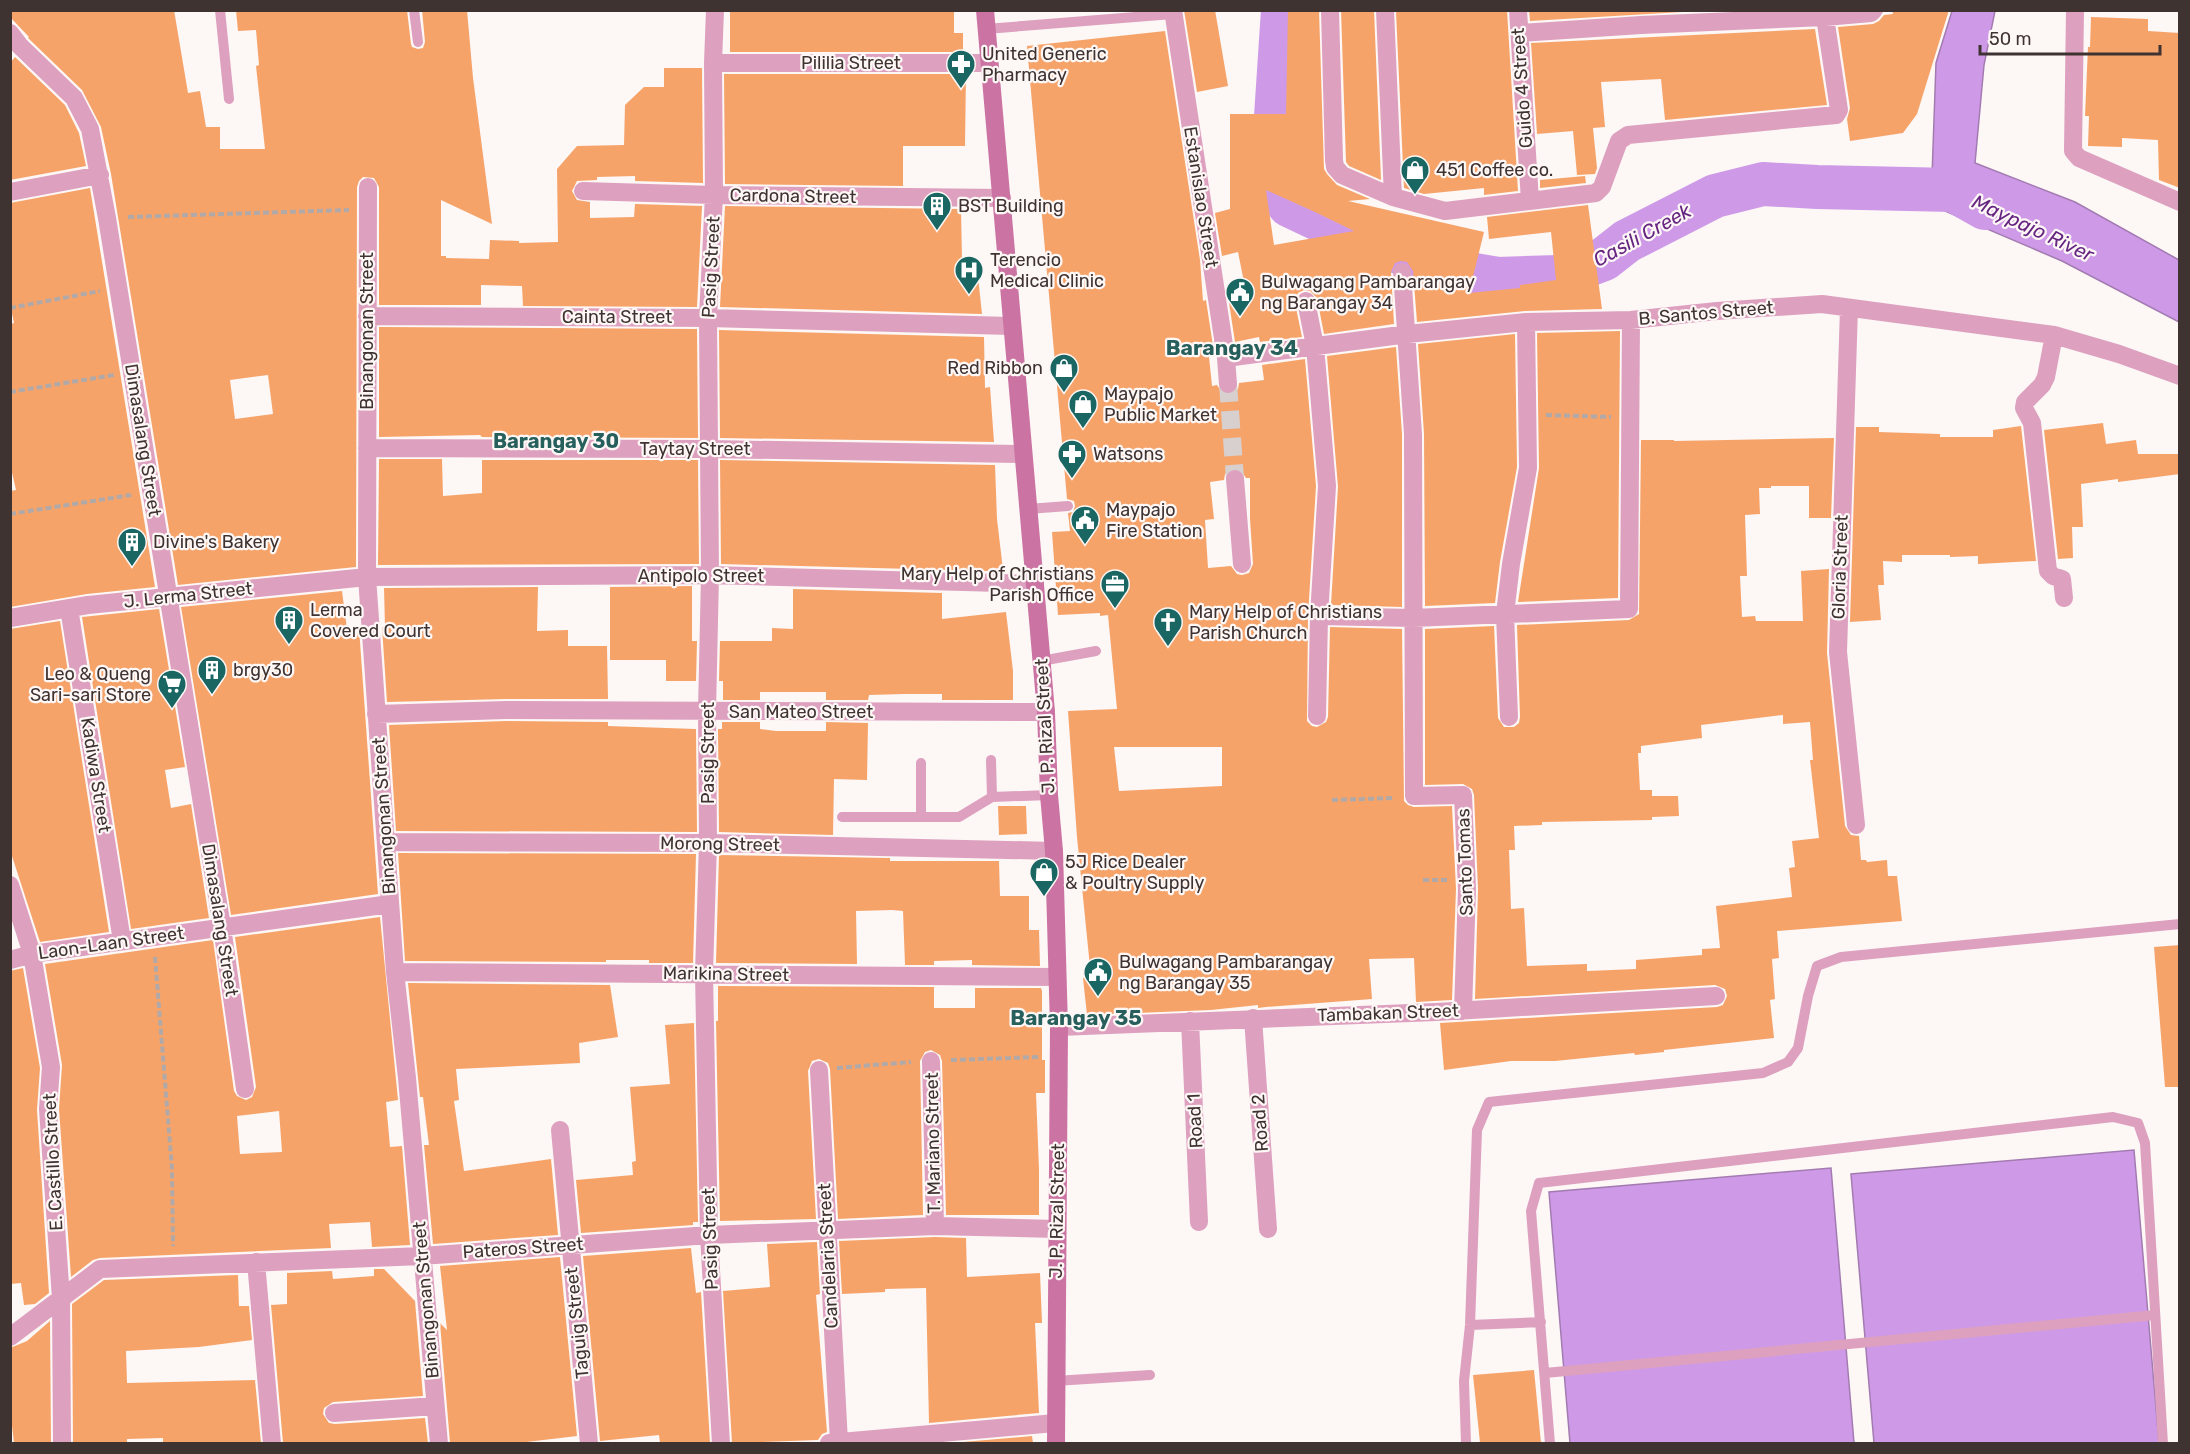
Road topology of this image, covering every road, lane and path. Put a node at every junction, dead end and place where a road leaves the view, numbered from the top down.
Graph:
1 (220, 10) edge
2 (414, 10) edge
3 (716, 10) edge
4 (985, 10) edge
5 (1330, 10) edge
6 (1385, 10) edge
7 (1518, 10) edge
8 (1874, 10) edge
9 (2075, 10) edge
10 (1173, 12) edge
11 (1825, 17) junction
12 (1641, 18) edge
13 (986, 29) junction
14 (10, 33) edge
15 (1519, 33) junction
16 (418, 42) dead end
17 (712, 63) junction
18 (989, 63) junction
19 (229, 99) dead end
20 (100, 175) junction
21 (368, 187) dead end
22 (583, 191) dead end
23 (10, 192) edge
24 (714, 195) junction
25 (1393, 196) junction
26 (1002, 198) junction
27 (1530, 201) junction
28 (2180, 202) edge
29 (368, 210) junction
30 (107, 218) junction
31 (1402, 272) dead end
32 (109, 289) dead end
33 (1306, 301) dead end
34 (10, 308) edge
35 (1849, 308) junction
36 (367, 316) junction
37 (708, 318) junction
38 (1630, 320) junction
39 (1526, 322) junction
40 (1011, 326) junction
41 (1408, 334) junction
42 (2054, 335) junction
43 (1315, 346) junction
44 (1226, 358) junction
45 (120, 374) dead end
46 (2180, 376) edge
47 (1228, 384) tunnel mouth
48 (10, 392) edge
49 (1528, 415) junction
50 (1630, 418) junction
51 (367, 447) junction
52 (709, 449) junction
53 (1023, 454) junction
54 (1235, 479) tunnel mouth
55 (134, 494) dead end
56 (1068, 506) dead end
57 (1028, 509) junction
58 (10, 514) edge
59 (1242, 564) dead end
60 (710, 575) junction
61 (367, 577) junction
62 (1035, 584) junction
63 (168, 597) junction
64 (2064, 598) dead end
65 (69, 608) junction
66 (1505, 614) junction
67 (1319, 616) junction
68 (10, 618) edge
69 (1413, 618) junction
70 (1096, 651) dead end
71 (1041, 661) junction
72 (707, 711) junction
73 (1046, 712) junction
74 (376, 714) junction
75 (1317, 716) dead end
76 (1509, 717) dead end
77 (991, 760) dead end
78 (921, 763) dead end
79 (1049, 795) junction
80 (1414, 796) junction
81 (992, 797) junction
82 (1332, 800) dead end
83 (842, 817) dead end
84 (921, 817) junction
85 (1856, 825) dead end
86 (386, 842) junction
87 (708, 843) junction
88 (1054, 851) junction
89 (10, 885) edge
90 (390, 904) junction
91 (2180, 924) edge
92 (222, 927) junction
93 (153, 936) junction
94 (122, 941) junction
95 (32, 954) junction
96 (10, 960) edge
97 (395, 972) junction
98 (704, 973) junction
99 (1057, 977) junction
100 (1716, 996) dead end
101 (1463, 1011) junction
102 (1253, 1018) junction
103 (1190, 1021) junction
104 (1059, 1027) junction
105 (931, 1061) dead end
106 (819, 1070) dead end
107 (245, 1089) dead end
108 (560, 1131) dead end
109 (1199, 1222) dead end
110 (935, 1226) junction
111 (1057, 1229) junction
112 (1268, 1229) dead end
113 (826, 1231) junction
114 (709, 1234) junction
115 (569, 1245) junction
116 (422, 1256) junction
117 (256, 1262) junction
118 (173, 1265) junction
119 (60, 1299) junction
120 (2155, 1315) junction
121 (1541, 1322) junction
122 (1470, 1325) junction
123 (10, 1337) edge
124 (1545, 1373) junction
125 (1150, 1375) dead end
126 (1055, 1381) junction
127 (435, 1406) junction
128 (334, 1413) dead end
129 (1055, 1423) junction
130 (62, 1443) edge
131 (272, 1443) edge
132 (439, 1443) edge
133 (589, 1443) edge
134 (721, 1443) edge
135 (833, 1443) edge
136 (1056, 1443) edge
137 (1466, 1443) edge
138 (1551, 1443) edge
139 (2163, 1443) edge

1 - 19 lane
2 - 16 lane
3 - 17 street, Pasig Street
4 - 13 street, J. P. Rizal Street
5 - 25 street
6 - 25 street
7 - 15 street, Guido 4 Street
8 - 11 street
9 - 28 street
10 - 13 lane
10 - 44 street, Estanislao Street
11 - 12 street
11 - 27 street
12 - 15 street
13 - 18 street, J. P. Rizal Street
14 - 20 street, Dimasalang Street
15 - 27 street, Guido 4 Street
17 - 18 street, Pililia Street
17 - 24 street, Pasig Street
18 - 26 street, J. P. Rizal Street
20 - 23 street
20 - 30 street, Dimasalang Street
21 - 29 street, Binangonan Street
22 - 24 street, Cardona Street
24 - 26 street, Cardona Street
24 - 37 street, Pasig Street
25 - 27 street
26 - 40 street, J. P. Rizal Street
29 - 30 path
29 - 36 street, Binangonan Street
30 - 63 street, Dimasalang Street
31 - 41 street
32 - 34 path
33 - 43 street
35 - 38 street, B. Santos Street
35 - 42 street, B. Santos Street
35 - 85 street, Gloria Street
36 - 37 street, Cainta Street
36 - 51 street, Binangonan Street
37 - 40 street, Cainta Street
37 - 52 street, Pasig Street
38 - 39 street, B. Santos Street
38 - 50 street
39 - 41 street, B. Santos Street
39 - 49 street
40 - 53 street, J. P. Rizal Street
41 - 43 street, B. Santos Street
41 - 69 street
42 - 46 street, B. Santos Street
42 - 64 street
43 - 44 street, B. Santos Street
43 - 67 street
44 - 47 street, Estanislao Street
45 - 48 path
49 - 50 path
49 - 66 street
50 - 66 street
51 - 52 street, Taytay Street
51 - 61 street, Binangonan Street
52 - 53 street, Taytay Street
52 - 60 street, Pasig Street
53 - 57 street, J. P. Rizal Street
54 - 59 street
55 - 58 path
56 - 57 lane
57 - 62 street, J. P. Rizal Street
60 - 61 street, Antipolo Street
60 - 62 street, Antipolo Street
60 - 72 street, Pasig Street
61 - 63 street, J. Lerma Street
61 - 74 street, Binangonan Street
62 - 71 street, J. P. Rizal Street
63 - 65 street, J. Lerma Street
63 - 92 street, Dimasalang Street
65 - 68 street, J. Lerma Street
65 - 94 street, Kadiwa Street
66 - 69 street
66 - 76 street
67 - 69 street
67 - 75 street
69 - 80 street
70 - 71 lane
71 - 73 street, J. P. Rizal Street
72 - 73 street, San Mateo Street
72 - 74 street, San Mateo Street
72 - 87 street, Pasig Street
73 - 79 street, J. P. Rizal Street
74 - 86 street, Binangonan Street
77 - 81 lane
78 - 84 lane
79 - 81 lane
79 - 88 street, J. P. Rizal Street
80 - 82 path
80 - 101 street, Santo Tomas
81 - 84 lane
83 - 84 lane
86 - 87 street, Morong Street
86 - 90 street, Binangonan Street
87 - 88 street, Morong Street
87 - 98 street, Pasig Street
88 - 99 street, J. P. Rizal Street
89 - 95 street, E. Castillo Street
90 - 92 street, Laon-Laan Street
90 - 97 street, Binangonan Street
91 - 122 lane
92 - 93 street, Laon-Laan Street
92 - 107 street, Dimasalang Street
93 - 94 street, Laon-Laan Street
93 - 118 path
94 - 95 street, Laon-Laan Street
95 - 96 street, Laon-Laan Street
95 - 119 street, E. Castillo Street
97 - 98 street, Marikina Street
97 - 116 street, Binangonan Street
98 - 99 street, Marikina Street
98 - 114 street, Pasig Street
99 - 104 street, J. P. Rizal Street
100 - 101 street, Tambakan Street
101 - 102 street, Tambakan Street
102 - 103 street, Tambakan Street
102 - 112 street, Road 2
103 - 104 street, Tambakan Street
103 - 109 street, Road 1
104 - 111 street, J. P. Rizal Street
105 - 110 street, T. Mariano Street
106 - 113 street, Candelaria Street
108 - 115 street, Taguig Street
110 - 111 street, Pateros Street
110 - 113 street, Pateros Street
111 - 126 street, J. P. Rizal Street
113 - 114 street, Pateros Street
113 - 135 street, Candelaria Street
114 - 115 street, Pateros Street
114 - 134 street, Pasig Street
115 - 116 street, Pateros Street
115 - 133 street, Taguig Street
116 - 117 street, Pateros Street
116 - 127 street, Binangonan Street
117 - 118 street, Pateros Street
117 - 131 street
118 - 119 street, Pateros Street
119 - 123 street, Pateros Street
119 - 130 street, E. Castillo Street
120 - 121 lane
120 - 124 lane
120 - 139 lane
121 - 122 lane
121 - 124 lane
122 - 137 lane
124 - 138 lane
125 - 126 lane
126 - 129 street, J. P. Rizal Street
127 - 128 street
127 - 132 street, Binangonan Street
129 - 135 street
129 - 136 street, J. P. Rizal Street

